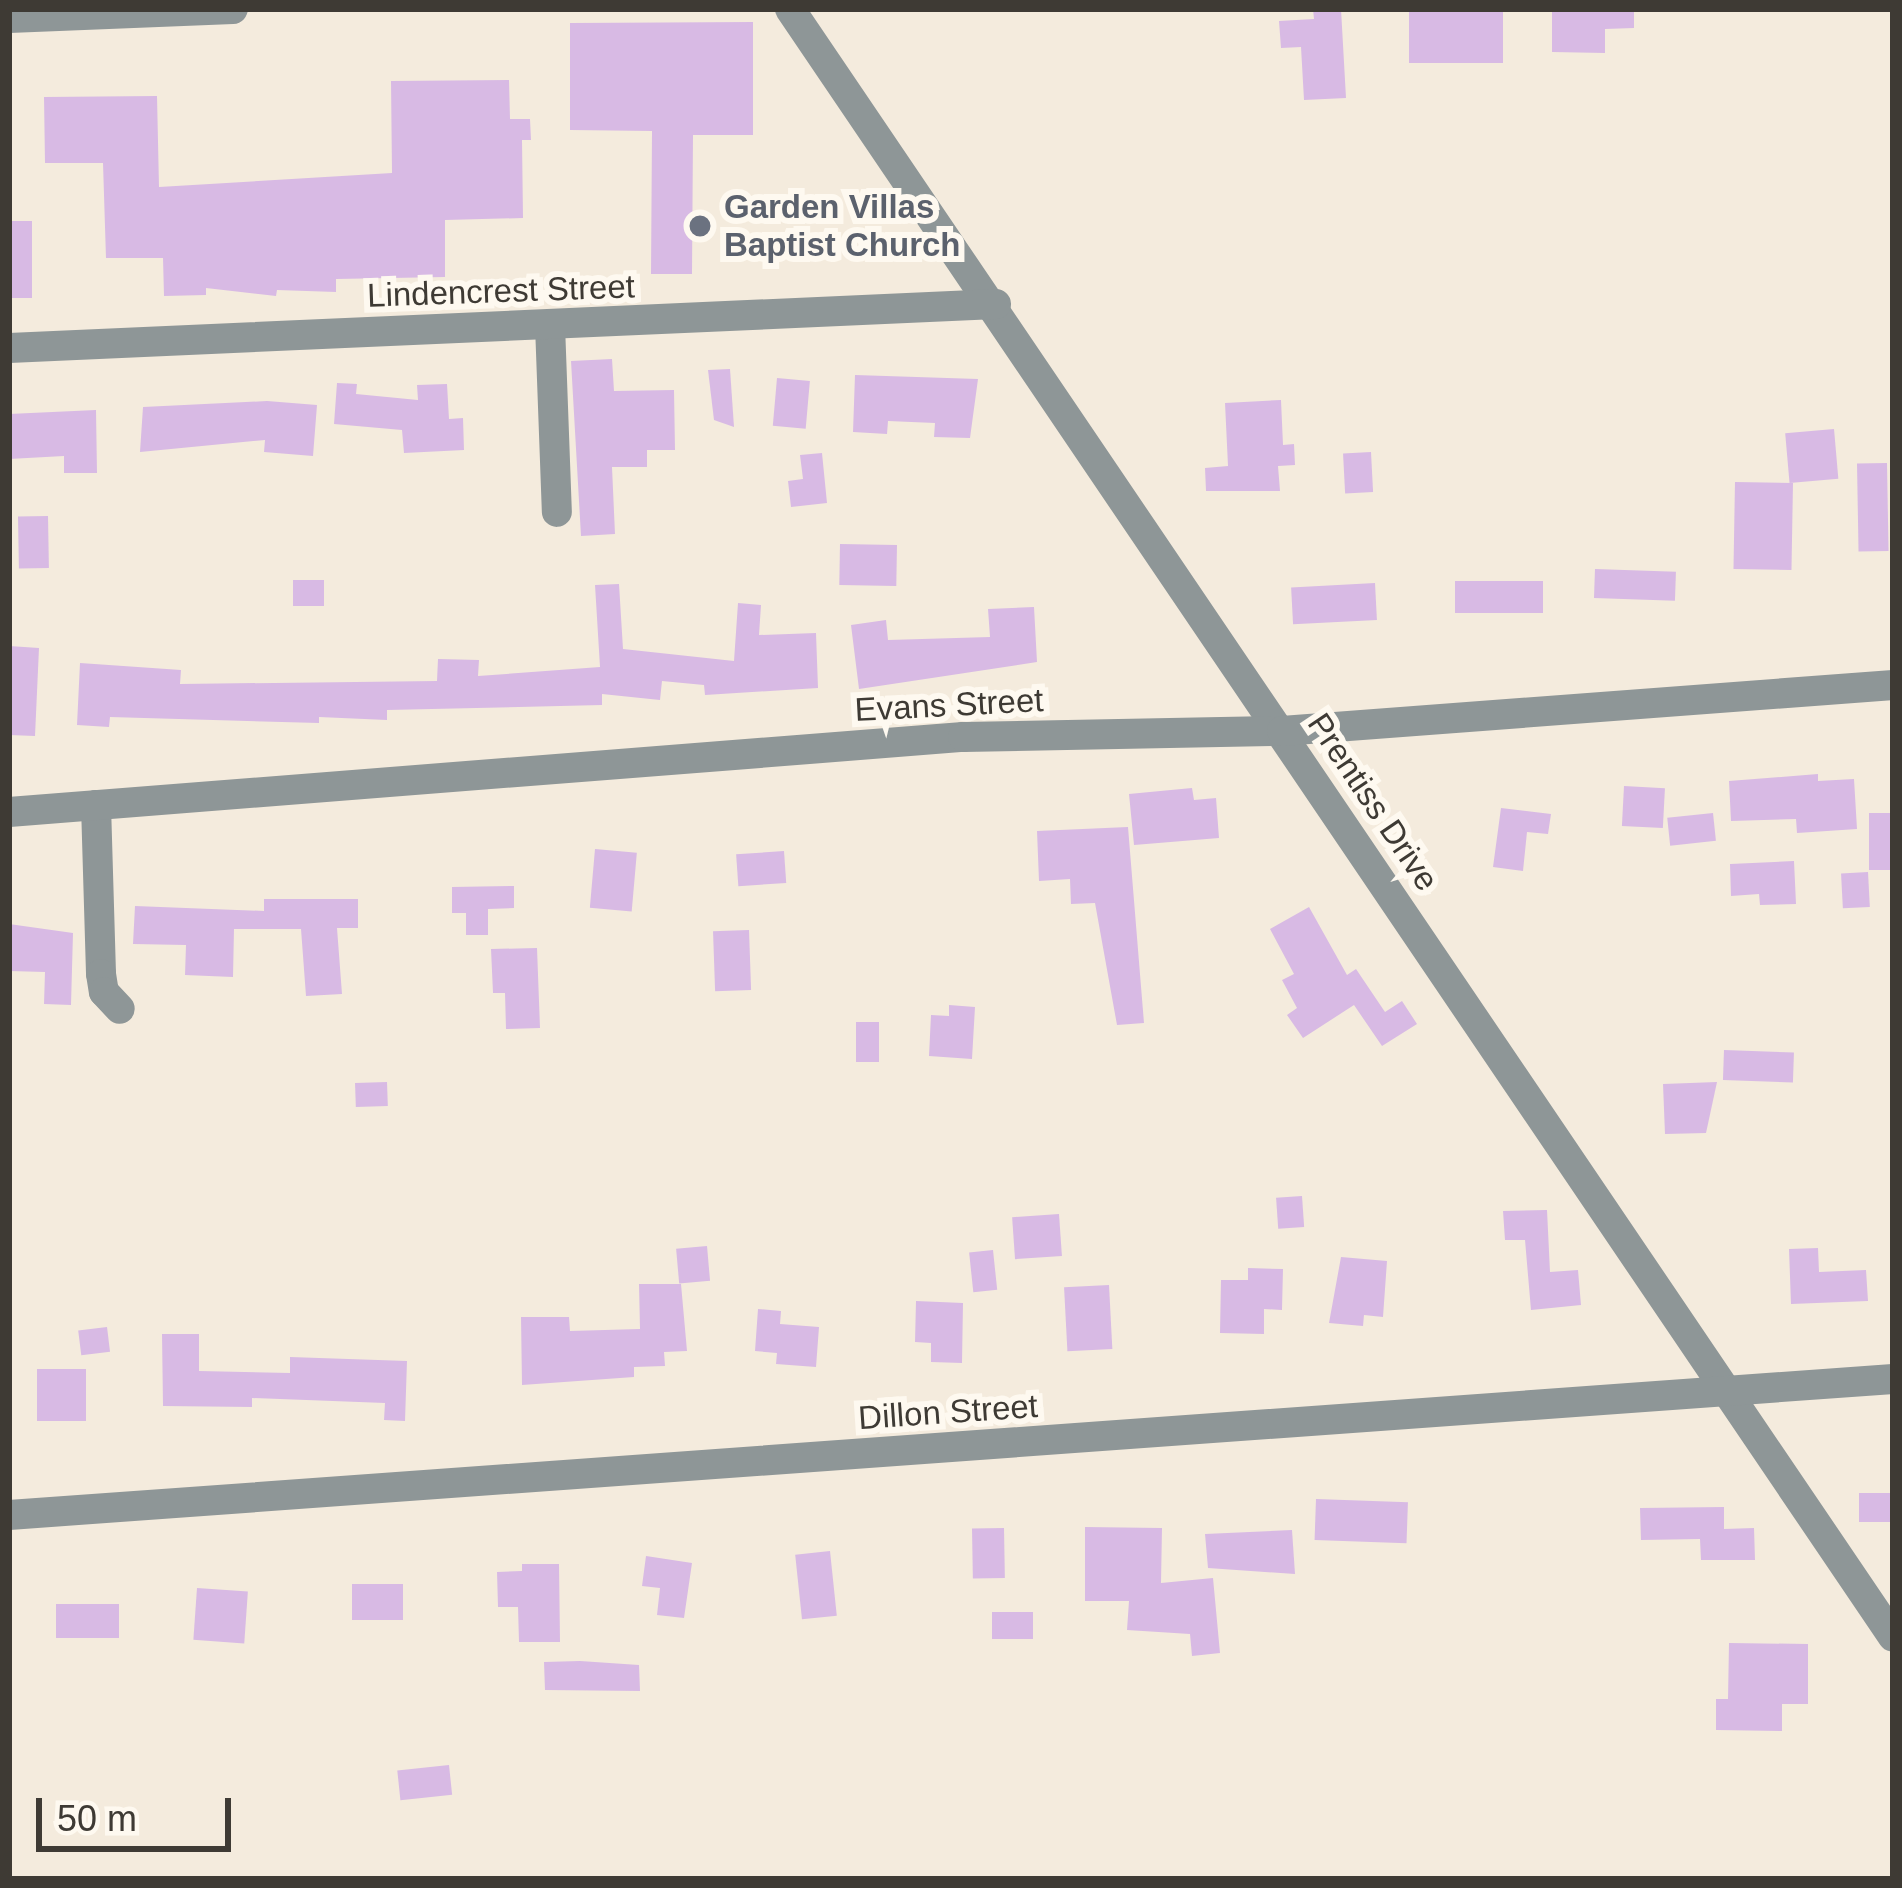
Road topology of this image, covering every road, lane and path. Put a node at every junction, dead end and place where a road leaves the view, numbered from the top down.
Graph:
1 (232, 9) edge
2 (790, 9) edge
3 (9, 18) edge
4 (996, 304) junction
5 (550, 326) junction
6 (9, 348) edge
7 (557, 512) dead end
8 (1893, 686) edge
9 (1282, 731) junction
10 (96, 806) junction
11 (9, 812) edge
12 (120, 1009) dead end
13 (1893, 1379) edge
14 (1724, 1393) junction
15 (9, 1515) edge
16 (1893, 1637) edge

1 - 3 street
2 - 4 street, Prentiss Drive
4 - 5 street, Lindencrest Street
4 - 9 street, Prentiss Drive
5 - 6 street, Lindencrest Street
5 - 7 street
8 - 9 street, Evans Street
9 - 10 street, Evans Street
9 - 14 street, Prentiss Drive
10 - 11 street, Evans Street
10 - 12 street
13 - 14 street, Dillon Street
14 - 15 street, Dillon Street
14 - 16 street, Prentiss Drive

